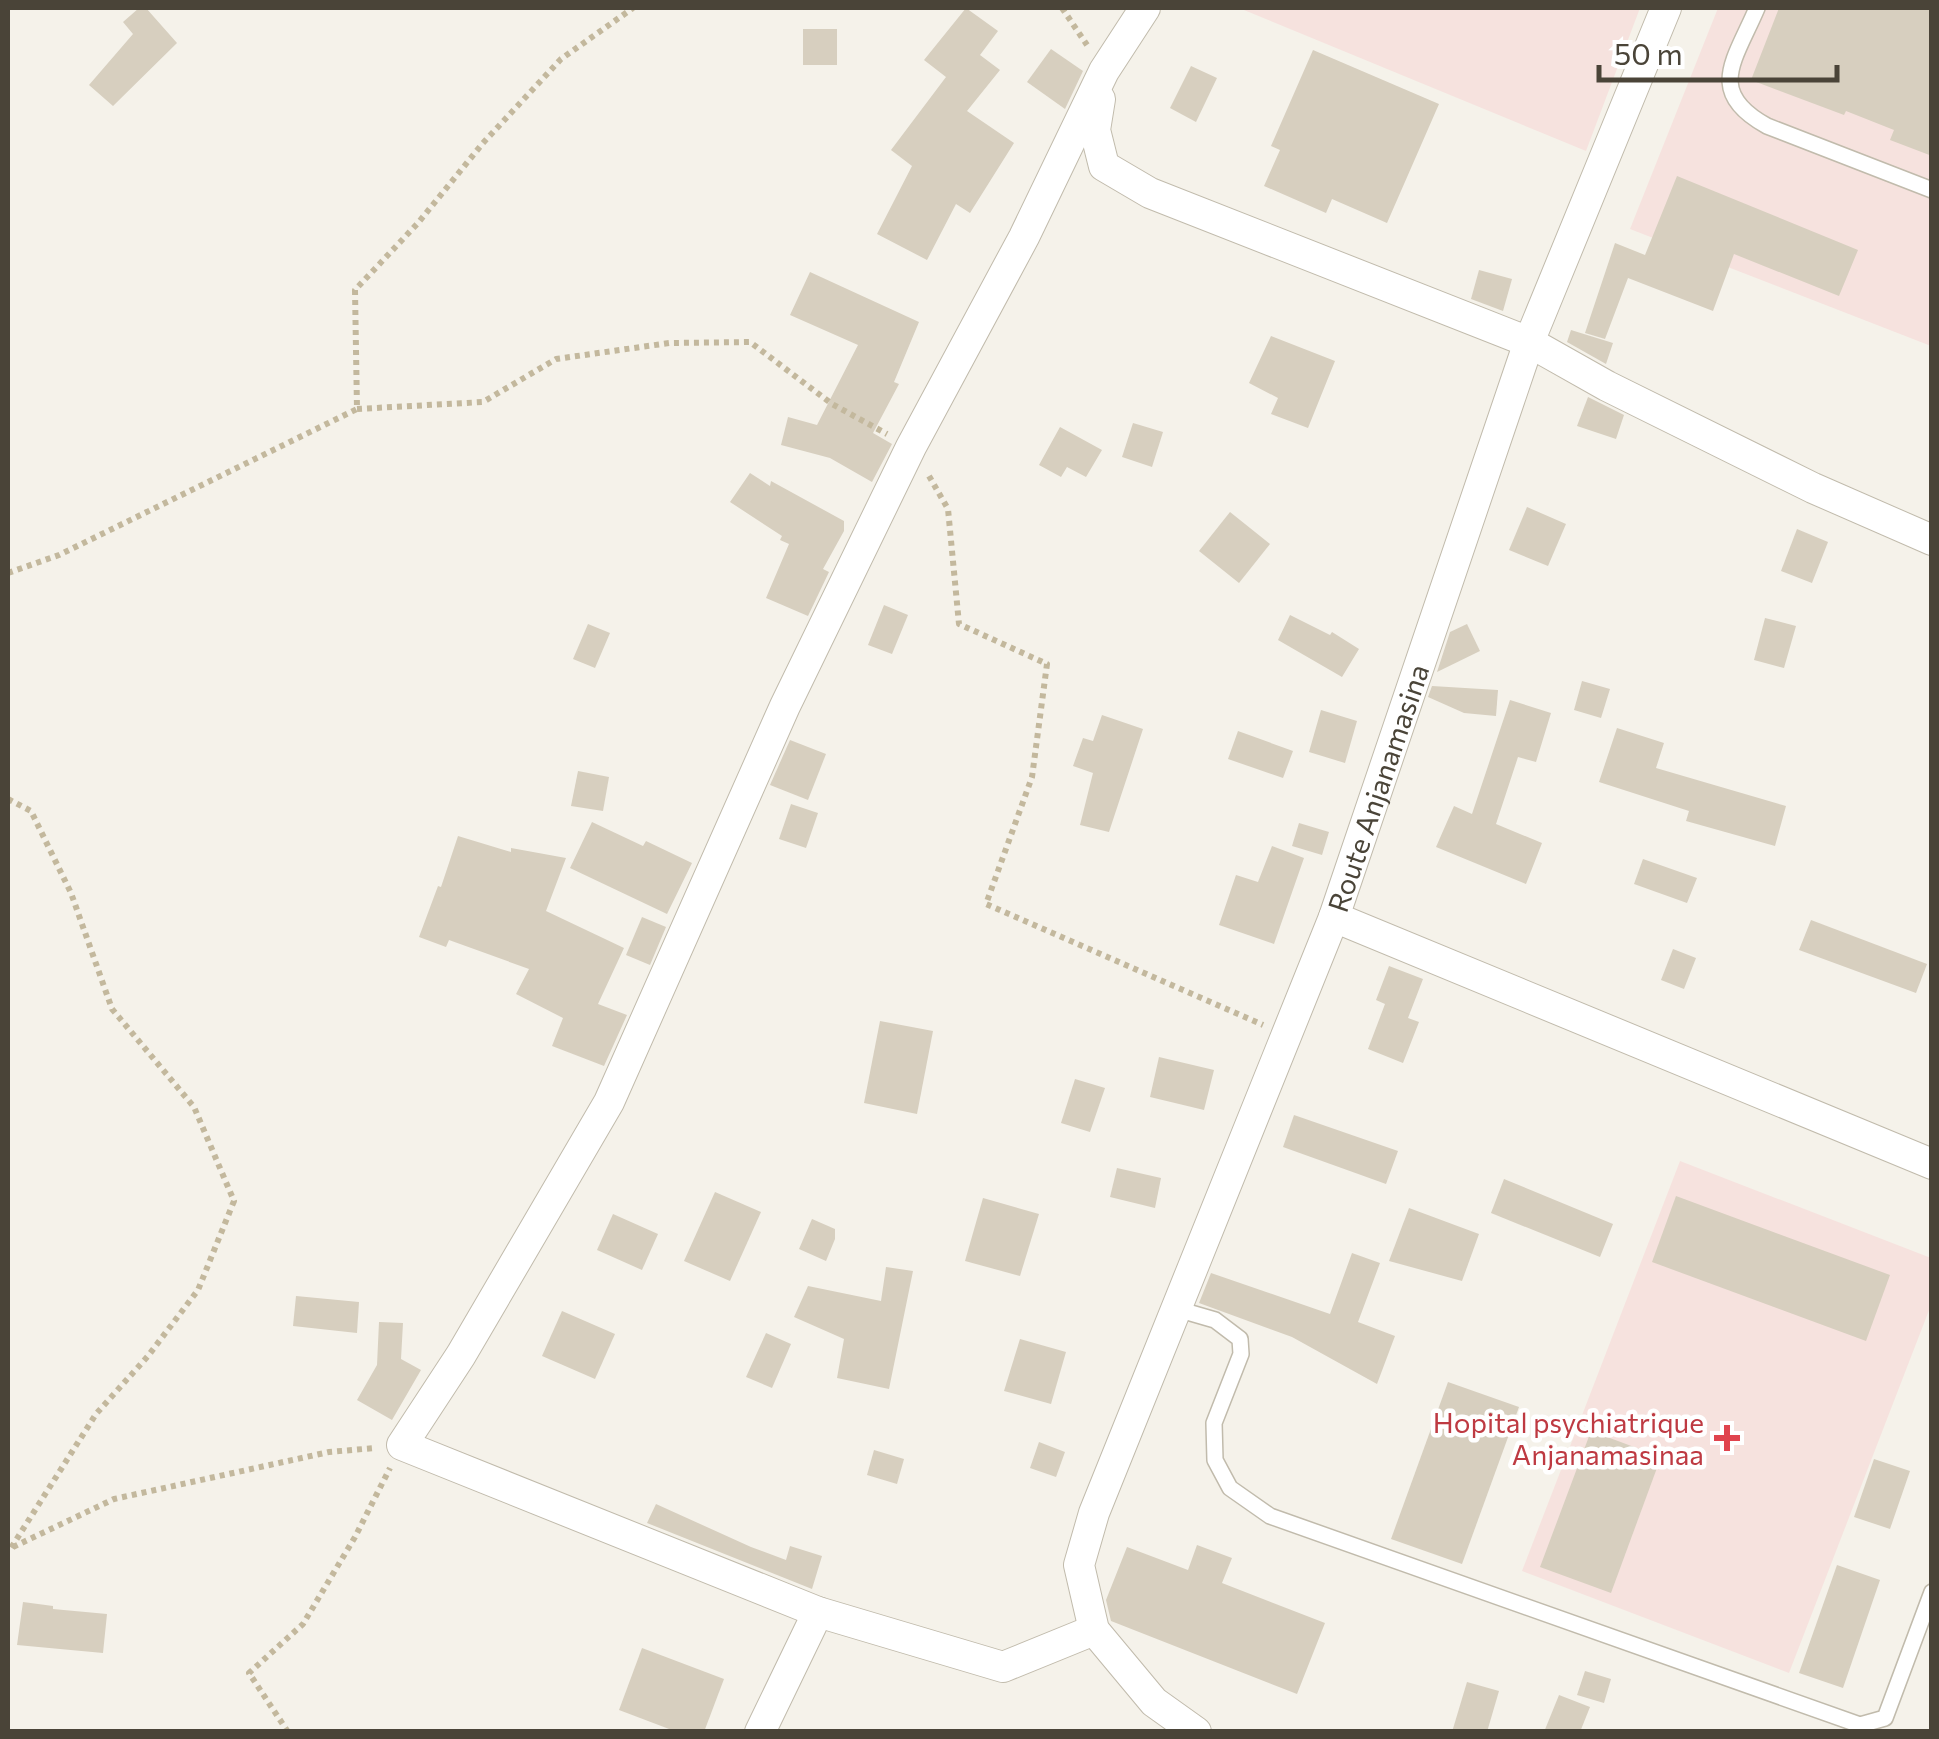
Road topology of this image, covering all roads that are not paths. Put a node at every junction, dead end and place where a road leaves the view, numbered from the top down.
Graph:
1 (1144, 8) edge
2 (1666, 8) edge
3 (1757, 8) edge
4 (1104, 72) junction
5 (1932, 190) edge
6 (1529, 342) junction
7 (1932, 540) edge
8 (1334, 917) junction
9 (1932, 1164) edge
10 (1177, 1308) junction
11 (1932, 1592) edge
12 (818, 1612) junction
13 (1094, 1630) junction
14 (760, 1732) edge
15 (1196, 1732) edge

1 - 4 street
2 - 6 street, Route Anjanamasina
3 - 5 lane
4 - 6 street
4 - 12 street
6 - 7 street
6 - 8 street, Route Anjanamasina
8 - 9 street
8 - 10 street, Route Anjanamasina
10 - 11 lane
10 - 13 street, Route Anjanamasina
12 - 13 street
12 - 14 street
13 - 15 street

